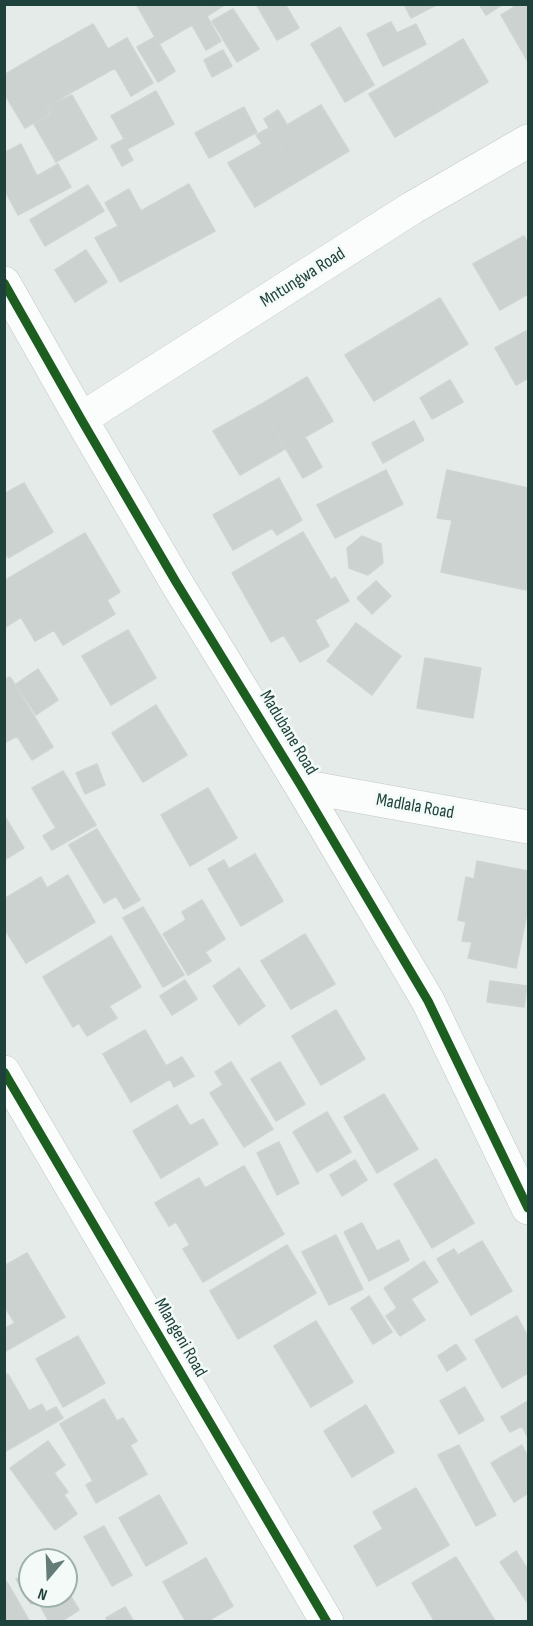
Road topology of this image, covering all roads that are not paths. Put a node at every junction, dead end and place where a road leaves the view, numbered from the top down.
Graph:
1 (528, 141) edge
2 (4, 283) edge
3 (81, 419) junction
4 (301, 786) junction
5 (528, 827) edge
6 (4, 1072) edge
7 (13, 1105) edge
8 (528, 1208) edge
9 (327, 1622) edge

1 - 3 street, Mntungwa Road
2 - 3 street, Madubane Road
3 - 4 street, Madubane Road
4 - 5 street, Madlala Road
4 - 8 street, Madubane Road
6 - 7 street, Mlangeni Road
7 - 9 street, Mlangeni Road

